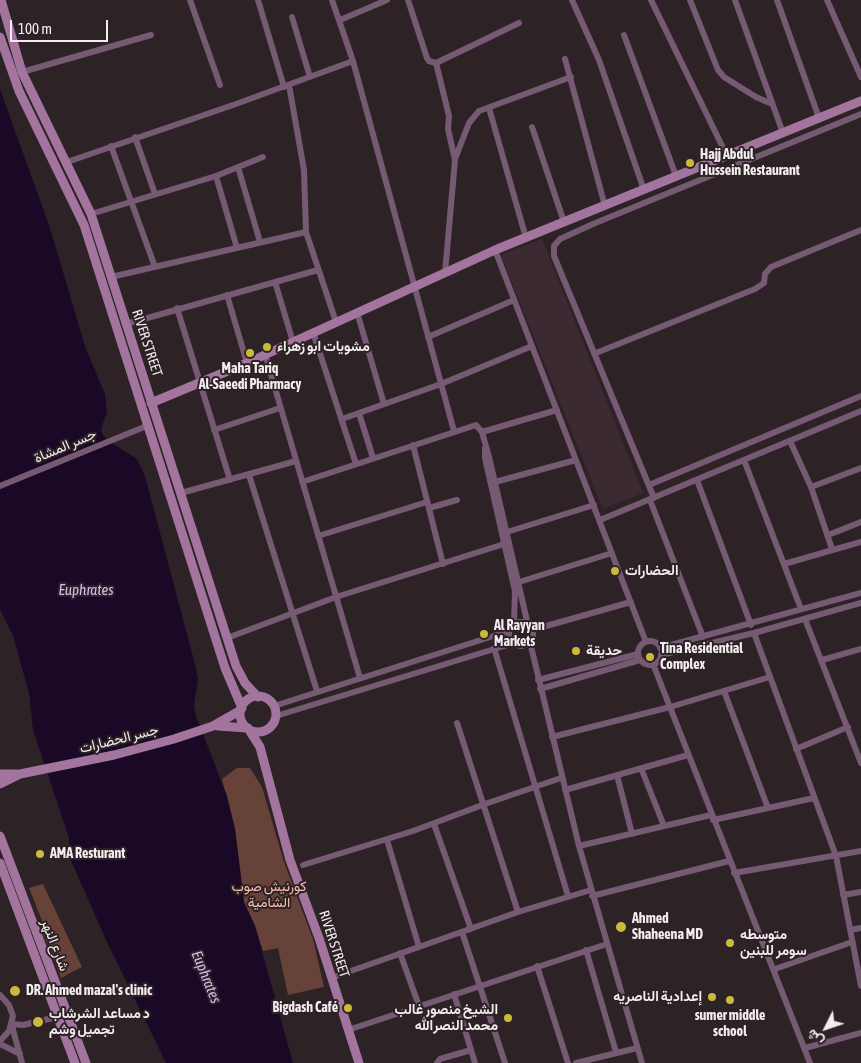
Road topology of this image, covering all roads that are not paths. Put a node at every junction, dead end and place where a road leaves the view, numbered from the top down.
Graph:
1 (0, 0) edge
2 (190, 0) edge
3 (258, 0) edge
4 (332, 0) edge
5 (387, 0) edge
6 (408, 0) edge
7 (572, 0) edge
8 (651, 0) edge
9 (690, 0) edge
10 (736, 0) edge
11 (777, 0) edge
12 (827, 0) edge
13 (292, 17) dead end
14 (340, 20) junction
15 (519, 23) dead end
16 (151, 35) dead end
17 (624, 35) dead end
18 (0, 38) edge
19 (565, 59) dead end
20 (353, 61) junction
21 (436, 63) junction
22 (22, 72) junction
23 (310, 77) junction
24 (571, 77) junction
25 (861, 77) edge
26 (220, 86) dead end
27 (286, 86) junction
28 (861, 101) edge
29 (772, 104) junction
30 (489, 108) junction
31 (861, 114) edge
32 (819, 118) junction
33 (532, 127) dead end
34 (783, 133) junction
35 (135, 137) junction
36 (111, 146) junction
37 (726, 156) junction
38 (262, 157) dead end
39 (455, 160) junction
40 (67, 162) junction
41 (238, 167) junction
42 (216, 176) junction
43 (676, 176) junction
44 (644, 190) junction
45 (155, 194) junction
46 (131, 202) junction
47 (605, 206) junction
48 (588, 212) junction
49 (91, 214) junction
50 (564, 222) junction
51 (593, 224) junction
52 (861, 230) edge
53 (306, 232) junction
54 (526, 238) junction
55 (260, 242) junction
56 (237, 248) junction
57 (97, 249) junction
58 (495, 250) junction
59 (155, 267) junction
60 (318, 270) junction
61 (445, 272) junction
62 (111, 277) junction
63 (275, 282) junction
64 (414, 286) junction
65 (227, 295) junction
66 (514, 300) junction
67 (177, 308) junction
68 (357, 312) junction
69 (336, 322) junction
70 (126, 324) junction
71 (314, 332) junction
72 (428, 337) junction
73 (293, 342) junction
74 (532, 346) junction
75 (596, 353) junction
76 (265, 354) junction
77 (246, 363) junction
78 (199, 384) junction
79 (441, 384) junction
80 (861, 396) edge
81 (151, 403) junction
82 (384, 404) junction
83 (280, 408) junction
84 (557, 410) junction
85 (861, 410) edge
86 (359, 413) junction
87 (342, 419) junction
88 (149, 425) junction
89 (214, 430) junction
90 (454, 431) junction
91 (482, 432) junction
92 (790, 441) junction
93 (413, 445) junction
94 (485, 447) junction
95 (373, 458) junction
96 (576, 460) junction
97 (744, 460) junction
98 (296, 461) junction
99 (356, 464) junction
100 (861, 468) edge
101 (249, 475) junction
102 (230, 480) junction
103 (697, 480) junction
104 (302, 482) junction
105 (495, 482) junction
106 (649, 485) junction
107 (0, 486) edge
108 (811, 486) junction
109 (181, 493) junction
110 (652, 499) junction
111 (457, 500) dead end
112 (428, 505) junction
113 (594, 505) junction
114 (600, 520) junction
115 (861, 522) edge
116 (507, 532) junction
117 (828, 535) junction
118 (195, 536) junction
119 (318, 536) junction
120 (185, 539) junction
121 (861, 542) edge
122 (504, 544) junction
123 (832, 549) junction
124 (612, 553) junction
125 (443, 564) junction
126 (784, 564) junction
127 (519, 582) junction
128 (861, 593) edge
129 (336, 597) junction
130 (631, 602) junction
131 (861, 603) edge
132 (801, 610) junction
133 (292, 613) junction
134 (777, 617) junction
135 (805, 619) junction
136 (514, 624) junction
137 (751, 625) junction
138 (780, 626) junction
139 (530, 627) junction
140 (509, 631) junction
141 (754, 633) junction
142 (703, 637) junction
143 (227, 638) junction
144 (530, 642) junction
145 (646, 642) junction
146 (514, 643) junction
147 (494, 648) junction
148 (660, 648) junction
149 (861, 649) edge
150 (661, 656) junction
151 (639, 657) junction
152 (822, 660) junction
153 (653, 664) junction
154 (770, 677) junction
155 (360, 678) junction
156 (538, 680) junction
157 (540, 689) junction
158 (317, 691) junction
159 (724, 691) junction
160 (258, 697) junction
161 (274, 706) junction
162 (670, 707) junction
163 (242, 709) junction
164 (276, 716) junction
165 (457, 724) dead end
166 (213, 726) junction
167 (848, 727) junction
168 (247, 728) junction
169 (270, 728) junction
170 (552, 737) junction
171 (260, 747) junction
172 (796, 749) junction
173 (688, 755) junction
174 (861, 763) edge
175 (641, 768) junction
176 (0, 774) edge
177 (20, 774) junction
178 (617, 775) junction
179 (562, 778) junction
180 (0, 784) edge
181 (535, 786) junction
182 (565, 790) junction
183 (814, 798) junction
184 (485, 804) junction
185 (768, 808) junction
186 (712, 818) junction
187 (434, 824) junction
188 (664, 826) junction
189 (632, 834) junction
190 (0, 836) edge
191 (387, 840) junction
192 (579, 846) junction
193 (861, 851) edge
194 (836, 856) junction
195 (730, 861) junction
196 (0, 863) edge
197 (304, 865) dead end
198 (734, 873) junction
199 (861, 892) edge
200 (592, 893) junction
201 (843, 895) junction
202 (568, 896) junction
203 (518, 912) junction
204 (33, 926) junction
205 (23, 928) junction
206 (861, 928) edge
207 (471, 929) junction
208 (850, 930) junction
209 (462, 932) junction
210 (852, 942) junction
211 (607, 944) junction
212 (419, 947) junction
213 (586, 950) junction
214 (400, 953) junction
215 (537, 966) junction
216 (775, 969) junction
217 (859, 970) edge
218 (330, 978) junction
219 (481, 986) junction
220 (861, 986) edge
221 (454, 994) junction
222 (0, 995) edge
223 (419, 1006) junction
224 (57, 1017) junction
225 (12, 1025) junction
226 (348, 1030) junction
227 (861, 1033) edge
228 (0, 1042) edge
229 (637, 1048) junction
230 (805, 1048) junction
231 (471, 1050) junction
232 (616, 1052) junction
233 (20, 1054) junction
234 (22, 1063) edge
235 (75, 1063) edge
236 (86, 1063) edge
237 (359, 1063) edge
238 (437, 1063) edge
239 (475, 1063) edge
240 (505, 1063) edge
241 (568, 1063) edge
242 (576, 1063) edge
243 (642, 1063) edge
244 (810, 1063) edge

1 - 22 main road, RIVER STREET
2 - 26 street
3 - 27 street
4 - 14 street
5 - 14 street
6 - 21 street
7 - 44 street
8 - 37 street
9 - 29 street
10 - 29 street
11 - 32 street
12 - 25 street
13 - 23 street
14 - 20 street
15 - 21 street
16 - 22 street
17 - 43 street
18 - 57 main road, RIVER STREET
19 - 24 street
20 - 23 street
20 - 64 street
21 - 39 street
22 - 40 main road, RIVER STREET
23 - 27 street
24 - 30 street
24 - 47 street
27 - 35 street
27 - 53 street
28 - 32 main road
29 - 34 street
30 - 39 street
30 - 54 street
31 - 51 street
32 - 34 main road
33 - 50 street
34 - 37 main road
35 - 36 street
35 - 45 street
36 - 40 street
36 - 46 street
37 - 43 main road
38 - 41 street
39 - 61 street
40 - 49 main road, RIVER STREET
41 - 42 street
41 - 55 street
42 - 45 street
42 - 56 street
43 - 44 main road
44 - 47 main road
45 - 46 street
46 - 49 street
46 - 59 street
47 - 48 main road
48 - 50 main road
48 - 51 street
49 - 57 main road, RIVER STREET
50 - 54 main road
51 - 75 street
52 - 75 street
53 - 55 street
53 - 60 street
54 - 58 main road
55 - 56 street
56 - 59 street
57 - 62 main road, RIVER STREET
57 - 88 main road, RIVER STREET
58 - 61 main road
58 - 66 street
59 - 62 street
60 - 63 street
60 - 69 street
61 - 64 main road
62 - 70 main road, RIVER STREET
63 - 65 street
63 - 73 street
64 - 68 main road
64 - 72 street
65 - 67 street
65 - 77 street
66 - 72 street
66 - 74 street
67 - 70 street
67 - 78 street
68 - 69 main road
68 - 82 street
69 - 71 main road
70 - 81 main road, RIVER STREET
71 - 73 main road
71 - 87 street
72 - 79 street
73 - 76 main road
74 - 79 street
74 - 84 street
75 - 106 street
76 - 77 main road
76 - 83 street
77 - 78 main road
78 - 81 main road
78 - 89 street
79 - 82 street
79 - 90 street
80 - 106 street
81 - 109 main road, RIVER STREET
82 - 86 street
83 - 89 street
83 - 98 street
84 - 91 street
84 - 96 street
85 - 92 street
86 - 87 street
86 - 95 street
87 - 99 street
88 - 107 street, جسر المشاة
88 - 120 main road, RIVER STREET
89 - 102 street
90 - 91 street
90 - 93 street
91 - 94 street
92 - 97 street
92 - 108 street
93 - 95 street
93 - 112 street
94 - 105 street
94 - 122 street
95 - 99 street
96 - 105 street
96 - 113 street
97 - 103 street
97 - 126 street
98 - 101 street
98 - 104 street
99 - 104 street
100 - 108 street
101 - 102 street
101 - 133 street
102 - 109 street
103 - 110 street
103 - 137 street
104 - 119 street
105 - 116 street
106 - 110 street
108 - 117 street
109 - 118 main road, RIVER STREET
110 - 114 street
110 - 142 street
111 - 112 street
112 - 119 street
112 - 125 street
113 - 114 street
113 - 116 street
114 - 124 street
115 - 117 street
116 - 127 street
117 - 123 street
118 - 120 main road
118 - 143 main road, RIVER STREET
119 - 129 street
120 - 163 main road, RIVER STREET
121 - 123 street
122 - 125 street
122 - 136 street
123 - 126 street
124 - 127 street
124 - 130 street
125 - 129 street
126 - 132 street
127 - 139 street
128 - 132 street
129 - 133 street
129 - 155 street
130 - 139 street
130 - 145 street
131 - 135 street
132 - 134 street
133 - 143 street
133 - 158 street
134 - 137 street
134 - 138 street
135 - 138 street
135 - 152 street
136 - 139 street
136 - 140 street
137 - 142 street
138 - 141 street
139 - 144 street
140 - 146 street
140 - 155 street
141 - 150 street
141 - 154 street
142 - 148 street
143 - 160 main road, RIVER STREET
144 - 146 street
144 - 156 street
145 - 148 street
145 - 151 street
146 - 147 street
147 - 164 street
147 - 181 street
148 - 150 street
149 - 152 street
150 - 153 street
151 - 153 street
151 - 156 street
151 - 157 street
152 - 167 street
153 - 162 street
154 - 159 street
154 - 172 street
155 - 158 street
156 - 157 street
157 - 170 street
158 - 161 street
159 - 162 street
159 - 185 street
160 - 161 main road
160 - 163 main road
161 - 164 main road
162 - 170 street
162 - 173 street
163 - 166 main road
163 - 168 main road
164 - 169 main road
165 - 184 street
166 - 168 main road
166 - 177 main road, جسر الحضارات
167 - 172 street
167 - 174 street
168 - 169 main road
168 - 171 main road, RIVER STREET
169 - 171 main road
170 - 179 street
171 - 218 main road, RIVER STREET
172 - 183 street
173 - 175 street
173 - 186 street
175 - 178 street
175 - 188 street
176 - 177 main road
177 - 180 main road
178 - 182 street
178 - 189 street
179 - 181 street
179 - 182 street
181 - 184 street
181 - 202 street
182 - 192 street
183 - 185 street
183 - 194 street
184 - 187 street
184 - 203 street
185 - 186 street
186 - 188 street
186 - 195 street
187 - 191 street
187 - 207 street
188 - 189 street
189 - 192 street
190 - 204 main road, شارع النهر
191 - 197 street
191 - 212 street
192 - 200 street
193 - 194 street
194 - 198 street
194 - 201 street
195 - 198 street
195 - 200 street
196 - 205 main road, شارع النهر
198 - 216 street
199 - 201 street
200 - 202 street
200 - 211 street
201 - 208 street
202 - 203 street
203 - 207 street
204 - 205 main road
204 - 236 main road, شارع النهر
205 - 224 main road, شارع النهر
206 - 208 street
207 - 209 street
208 - 210 street
209 - 212 street
209 - 219 street
210 - 216 street
210 - 217 street
211 - 213 street
211 - 229 street
212 - 214 street
213 - 215 street
213 - 232 street
214 - 218 street
214 - 223 street
215 - 219 street
215 - 241 street
216 - 230 street
217 - 220 street
218 - 226 main road, RIVER STREET
219 - 221 street
219 - 240 street
221 - 223 street
221 - 231 street
222 - 225 street
223 - 226 street
224 - 225 street
224 - 235 main road, شارع النهر
225 - 228 street
225 - 233 street
226 - 237 main road, RIVER STREET
227 - 230 street
228 - 233 street
229 - 232 street
229 - 243 street
230 - 244 street
231 - 238 street
231 - 239 street
232 - 242 street
233 - 234 street

